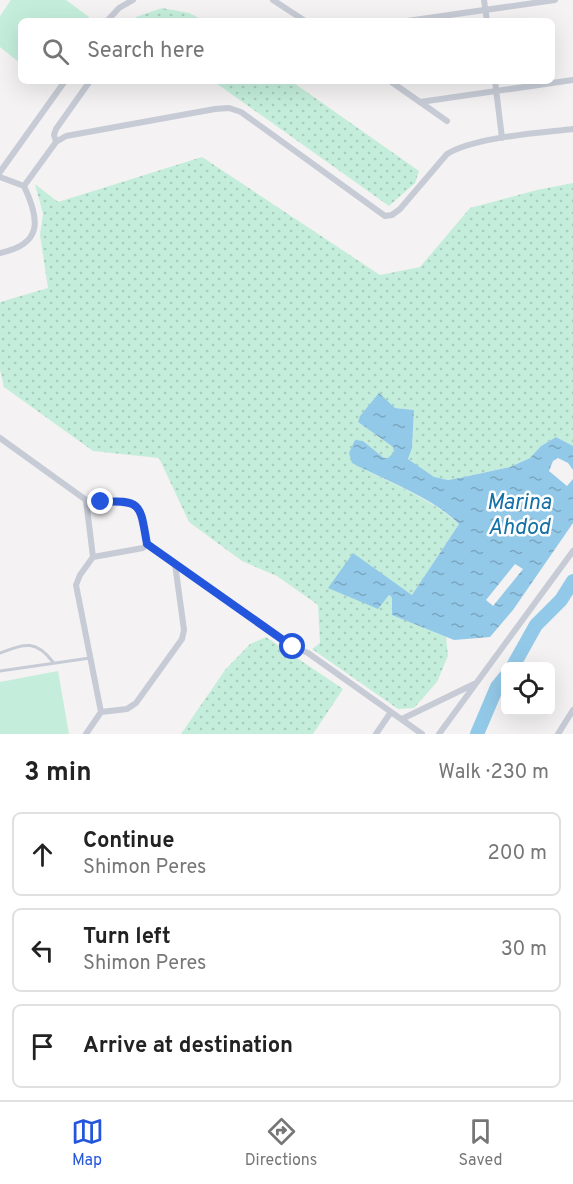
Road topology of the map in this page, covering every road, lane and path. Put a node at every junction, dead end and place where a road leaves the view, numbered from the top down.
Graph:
1 (133, 0) edge
2 (273, 0) edge
3 (484, 0) edge
4 (555, 0) edge
5 (485, 10) junction
6 (110, 18) edge
7 (300, 18) edge
8 (428, 18) edge
9 (486, 18) edge
10 (573, 80) edge
11 (555, 82) edge
12 (63, 84) edge
13 (88, 84) edge
14 (394, 84) edge
15 (495, 84) edge
16 (542, 84) edge
17 (496, 90) junction
18 (420, 102) junction
19 (447, 121) dead end
20 (573, 129) edge
21 (502, 138) junction
22 (56, 142) junction
23 (0, 172) edge
24 (0, 177) edge
25 (24, 186) junction
26 (0, 253) edge
27 (0, 438) edge
28 (86, 500) junction
29 (147, 544) junction
30 (573, 551) edge
31 (93, 556) junction
32 (175, 564) junction
33 (0, 653) edge
34 (90, 658) junction
35 (53, 663) junction
36 (0, 671) edge
37 (475, 684) junction
38 (573, 710) edge
39 (101, 712) junction
40 (391, 712) junction
41 (402, 719) junction
42 (86, 734) edge
43 (376, 734) edge
44 (422, 734) edge
45 (439, 734) edge
46 (558, 734) edge

1 - 6 street
2 - 7 street
3 - 5 street
4 - 5 street
5 - 8 street
5 - 9 street
10 - 11 street
12 - 23 street
13 - 22 street
14 - 18 street
15 - 17 street
16 - 17 street
17 - 18 street
17 - 21 street
18 - 19 street
20 - 21 street
21 - 22 street
22 - 25 street
24 - 25 street
25 - 26 street
27 - 28 street
28 - 29 street
28 - 31 street
29 - 31 street
29 - 32 street
30 - 37 street
31 - 34 street
32 - 39 street
32 - 40 street
33 - 35 lane
34 - 35 lane
34 - 39 street
35 - 36 lane
37 - 41 street
37 - 45 street
38 - 46 street
39 - 42 street
40 - 41 street
40 - 43 street
41 - 44 street

